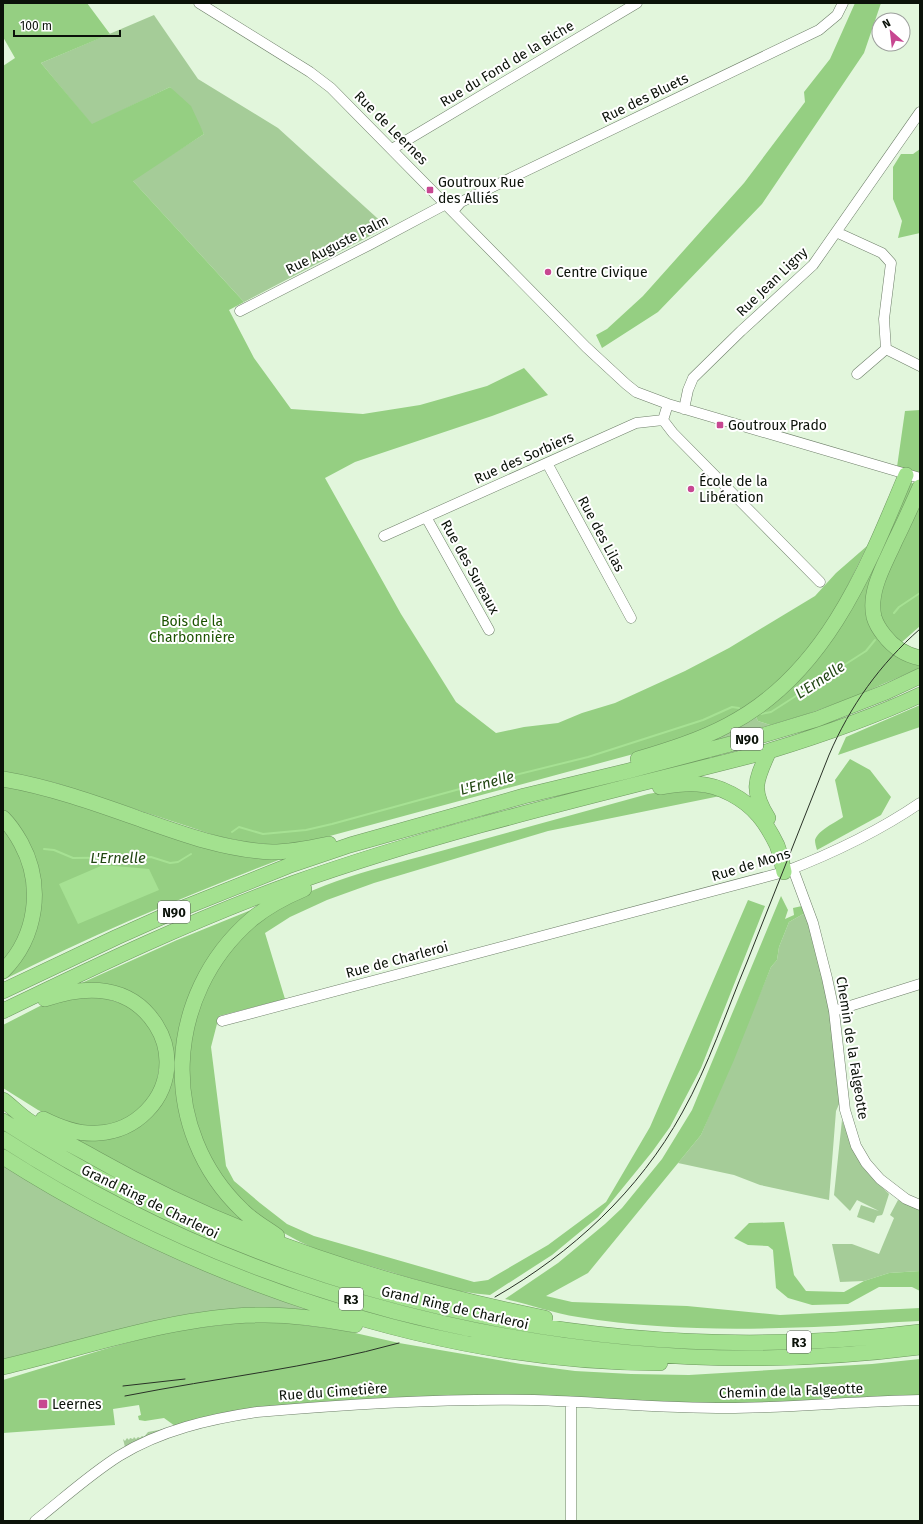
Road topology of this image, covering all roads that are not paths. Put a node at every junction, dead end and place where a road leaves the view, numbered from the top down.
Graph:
1 (199, 3) edge
2 (637, 3) edge
3 (843, 3) edge
4 (920, 112) edge
5 (392, 149) junction
6 (449, 207) junction
7 (836, 232) junction
8 (240, 311) dead end
9 (886, 349) junction
10 (920, 366) edge
11 (857, 374) dead end
12 (668, 404) junction
13 (684, 409) junction
14 (663, 420) junction
15 (547, 463) junction
16 (913, 476) edge
17 (920, 488) edge
18 (426, 517) junction
19 (384, 536) dead end
20 (820, 582) dead end
21 (631, 618) dead end
22 (489, 630) dead end
23 (920, 658) edge
24 (920, 676) edge
25 (920, 695) edge
26 (769, 751) junction
27 (3, 779) edge
28 (568, 784) junction
29 (633, 786) junction
30 (920, 803) edge
31 (3, 818) edge
32 (350, 845) junction
33 (344, 866) junction
34 (788, 870) junction
35 (579, 926) joint
36 (3, 971) edge
37 (920, 984) edge
38 (3, 991) edge
39 (4, 1010) edge
40 (834, 1011) junction
41 (222, 1021) dead end
42 (3, 1100) edge
43 (3, 1121) edge
44 (3, 1139) edge
45 (3, 1157) edge
46 (920, 1205) edge
47 (298, 1249) junction
48 (920, 1332) edge
49 (434, 1338) junction
50 (677, 1341) junction
51 (920, 1347) edge
52 (730, 1358) junction
53 (3, 1367) edge
54 (920, 1400) edge
55 (571, 1402) junction
56 (663, 1407) joint
57 (35, 1521) edge
58 (571, 1521) edge

1 - 5 street, Rue de Leernes
2 - 5 street, Rue du Fond de la Biche
3 - 6 street, Rue des Bluets
4 - 7 street, Rue Jean Ligny
5 - 6 street, Rue de Leernes
6 - 8 street, Rue Auguste Palm
6 - 12 street, Rue de Leernes
7 - 9 street
7 - 13 street, Rue Jean Ligny
9 - 10 street
9 - 11 street
12 - 13 street, Rue de Leernes
12 - 14 street
13 - 16 street, Rue de Leernes
14 - 15 street, Rue des Sorbiers
14 - 20 street
15 - 18 street, Rue des Sorbiers
15 - 21 street, Rue des Lilas
16 - 28 highway
17 - 23 highway
18 - 19 street, Rue des Sorbiers
18 - 22 street, Rue des Sureaux
24 - 28 highway, N90
25 - 26 highway, N90
26 - 29 highway, N90
26 - 34 highway
27 - 32 highway
28 - 32 highway, N90
29 - 33 highway, N90
29 - 34 highway
30 - 34 street, Rue de Mons
31 - 36 highway
32 - 38 highway, N90
33 - 39 highway, N90
33 - 47 highway
34 - 35 street, Rue de Mons
34 - 40 street, Chemin de la Falgeotte
35 - 41 street, Rue de Charleroi
37 - 40 street
39 - 42 highway
40 - 46 street, Chemin de la Falgeotte
42 - 47 highway
43 - 50 highway, Grand Ring de Charleroi / R3
44 - 52 highway, Grand Ring de Charleroi / R3
45 - 49 highway
47 - 50 highway
48 - 50 highway, Grand Ring de Charleroi / R3
49 - 52 highway
49 - 53 highway
51 - 52 highway, Grand Ring de Charleroi / R3
54 - 56 street, Chemin de la Falgeotte
55 - 56 street, Rue du Cimetière
55 - 57 street, Rue du Cimetière
55 - 58 street

